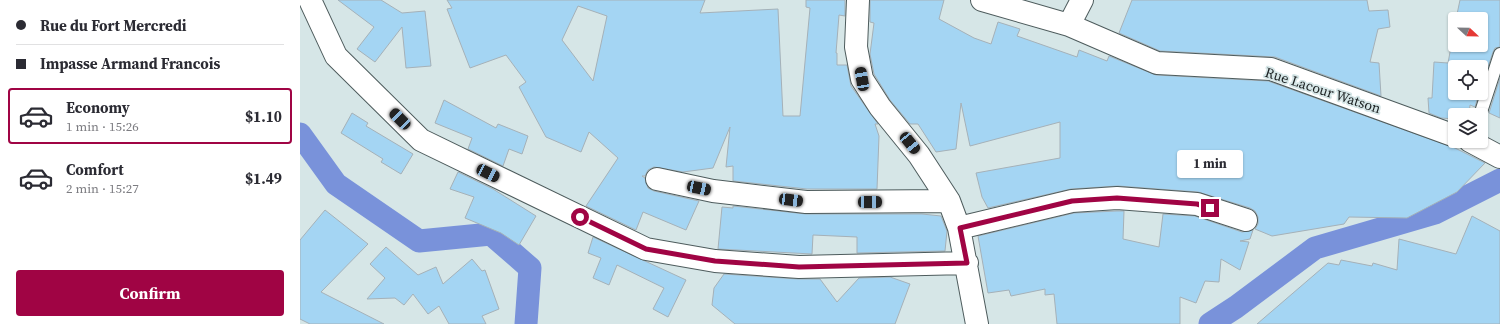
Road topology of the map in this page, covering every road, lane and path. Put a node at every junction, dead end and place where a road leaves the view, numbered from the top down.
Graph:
1 (310, 0) edge
2 (858, 0) edge
3 (982, 0) edge
4 (1082, 0) edge
5 (1069, 25) junction
6 (1500, 54) edge
7 (1482, 108) edge
8 (1448, 133) edge
9 (1483, 148) edge
10 (1500, 157) edge
11 (657, 179) dead end
12 (949, 201) junction
13 (1246, 220) dead end
14 (960, 228) junction
15 (967, 263) junction
16 (977, 324) edge

1 - 15 street
2 - 12 street
3 - 5 street, Rue Lacour Watson
4 - 5 street
5 - 8 street, Rue Lacour Watson
6 - 7 lane
9 - 10 street
11 - 12 street
12 - 14 street
13 - 14 street
14 - 15 street
15 - 16 street

